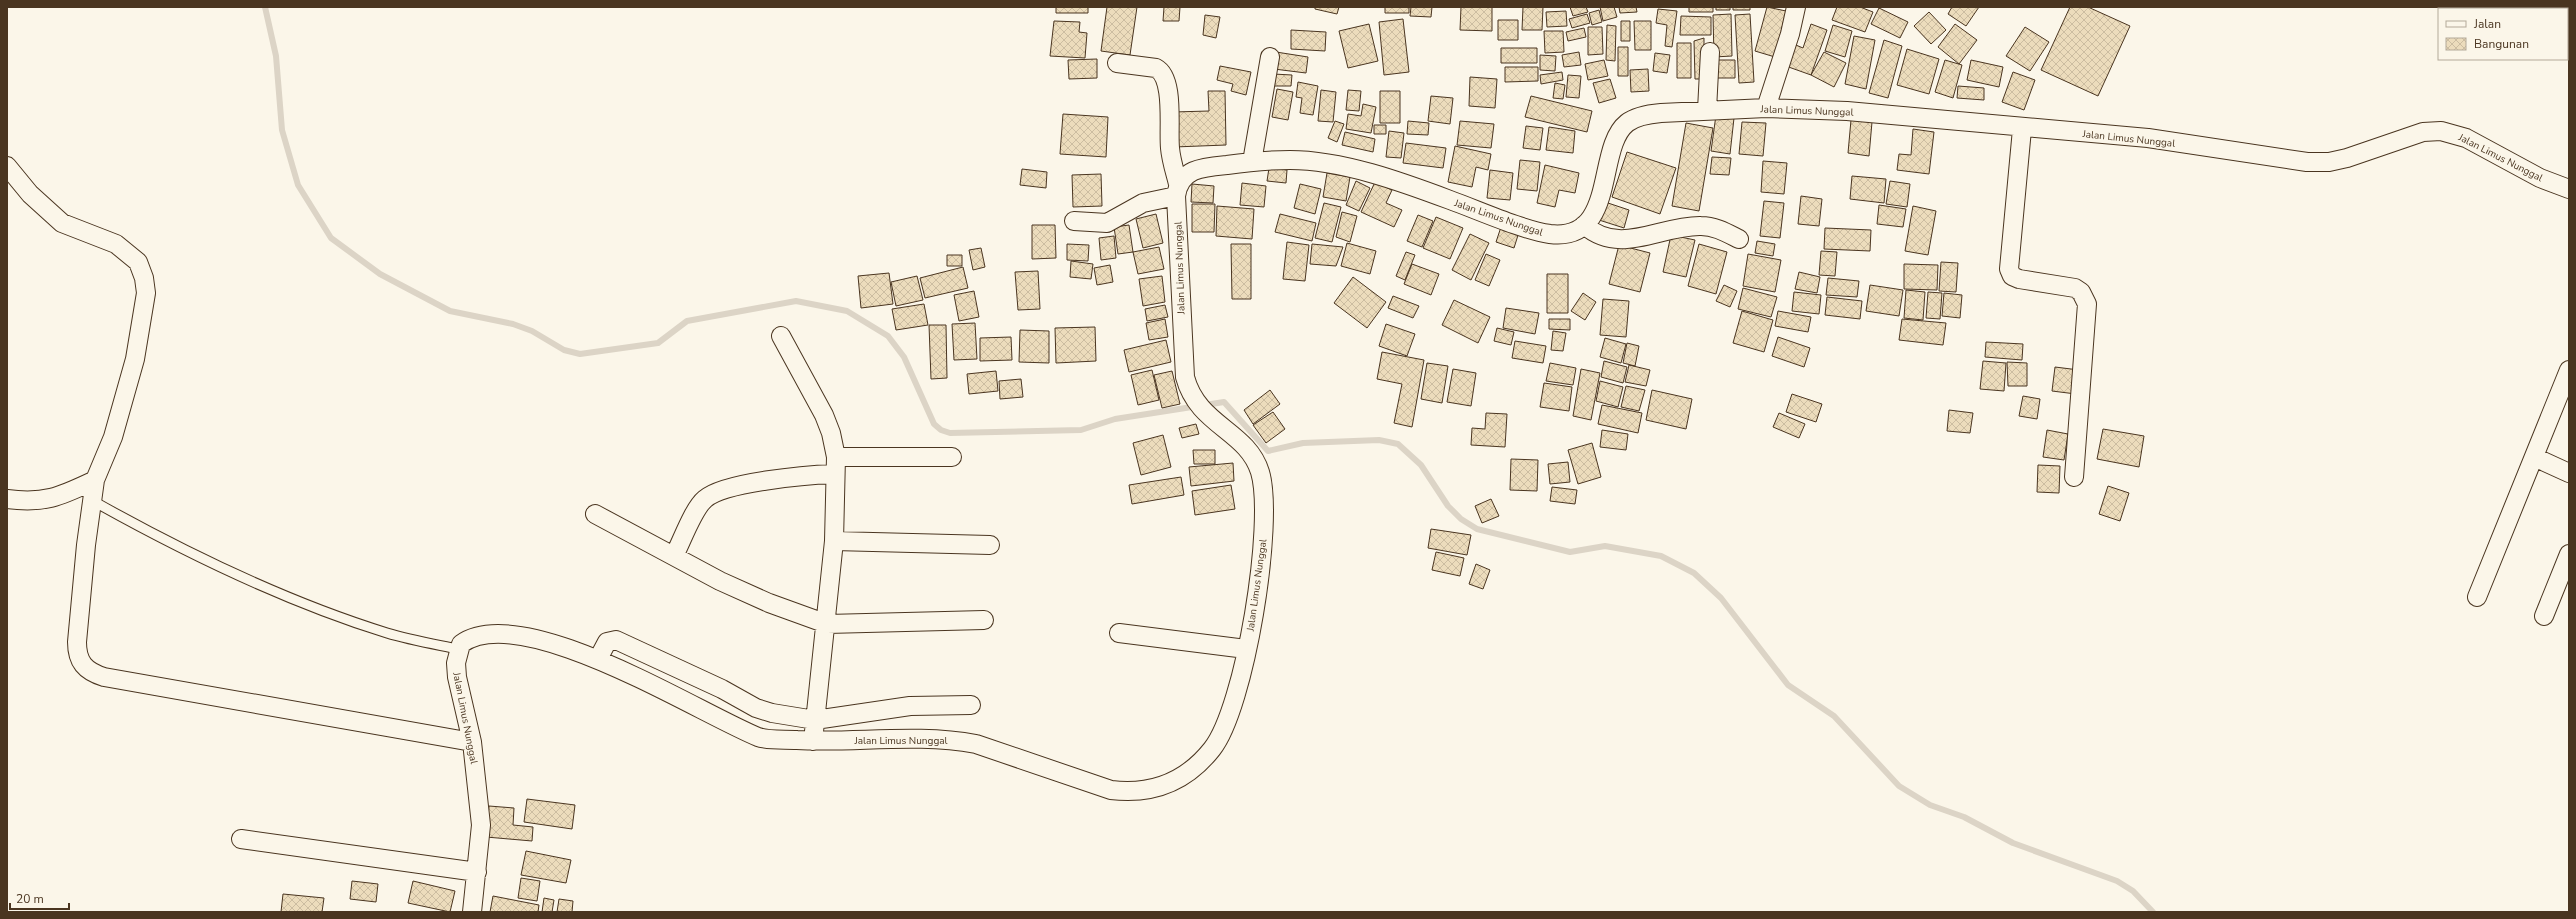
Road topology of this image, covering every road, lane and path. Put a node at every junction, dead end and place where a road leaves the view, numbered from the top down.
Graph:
1 (1796, 7) edge
2 (1710, 52) dead end
3 (1270, 57) dead end
4 (1117, 63) dead end
5 (1766, 108) junction
6 (1707, 110) junction
7 (2022, 129) junction
8 (1252, 162) junction
9 (7, 166) edge
10 (2569, 189) edge
11 (1177, 190) junction
12 (1074, 221) dead end
13 (1584, 225) junction
14 (1739, 239) dead end
15 (781, 336) dead end
16 (2569, 370) edge
17 (952, 457) dead end
18 (2534, 457) junction
19 (835, 465) junction
20 (2569, 473) edge
21 (2074, 477) dead end
22 (95, 480) junction
23 (7, 498) edge
24 (93, 501) junction
25 (595, 514) dead end
26 (834, 542) junction
27 (990, 545) dead end
28 (2569, 554) edge
29 (674, 556) junction
30 (2477, 597) dead end
31 (2544, 616) dead end
32 (984, 620) dead end
33 (827, 624) junction
34 (1119, 633) dead end
35 (458, 649) junction
36 (1246, 649) junction
37 (598, 659) junction
38 (971, 706) dead end
39 (815, 720) junction
40 (813, 741) junction
41 (472, 742) junction
42 (241, 839) dead end
43 (477, 872) junction
44 (472, 912) edge

1 - 5 street
2 - 6 street
3 - 8 street
4 - 11 street
5 - 6 street, Jalan Limus Nunggal
5 - 7 street, Jalan Limus Nunggal
6 - 13 street, Jalan Limus Nunggal
7 - 10 street, Jalan Limus Nunggal
7 - 21 street
8 - 11 street, Jalan Limus Nunggal
8 - 13 street, Jalan Limus Nunggal
9 - 22 street
11 - 12 street
11 - 36 street, Jalan Limus Nunggal
13 - 14 street
15 - 19 street
16 - 18 street
17 - 19 street
18 - 20 street
18 - 30 street
19 - 26 street
19 - 29 street
22 - 23 street
22 - 24 street
24 - 35 lane
24 - 41 street
25 - 29 street
26 - 27 street
26 - 33 street
28 - 31 street
29 - 33 street
32 - 33 street
33 - 39 street
34 - 36 street
35 - 37 street, Jalan Limus Nunggal
35 - 41 street, Jalan Limus Nunggal
36 - 40 street, Jalan Limus Nunggal
37 - 39 street
37 - 40 street, Jalan Limus Nunggal
38 - 39 street
39 - 40 street
41 - 43 street, Jalan Limus Nunggal
42 - 43 street
43 - 44 street, Jalan Limus Nunggal

